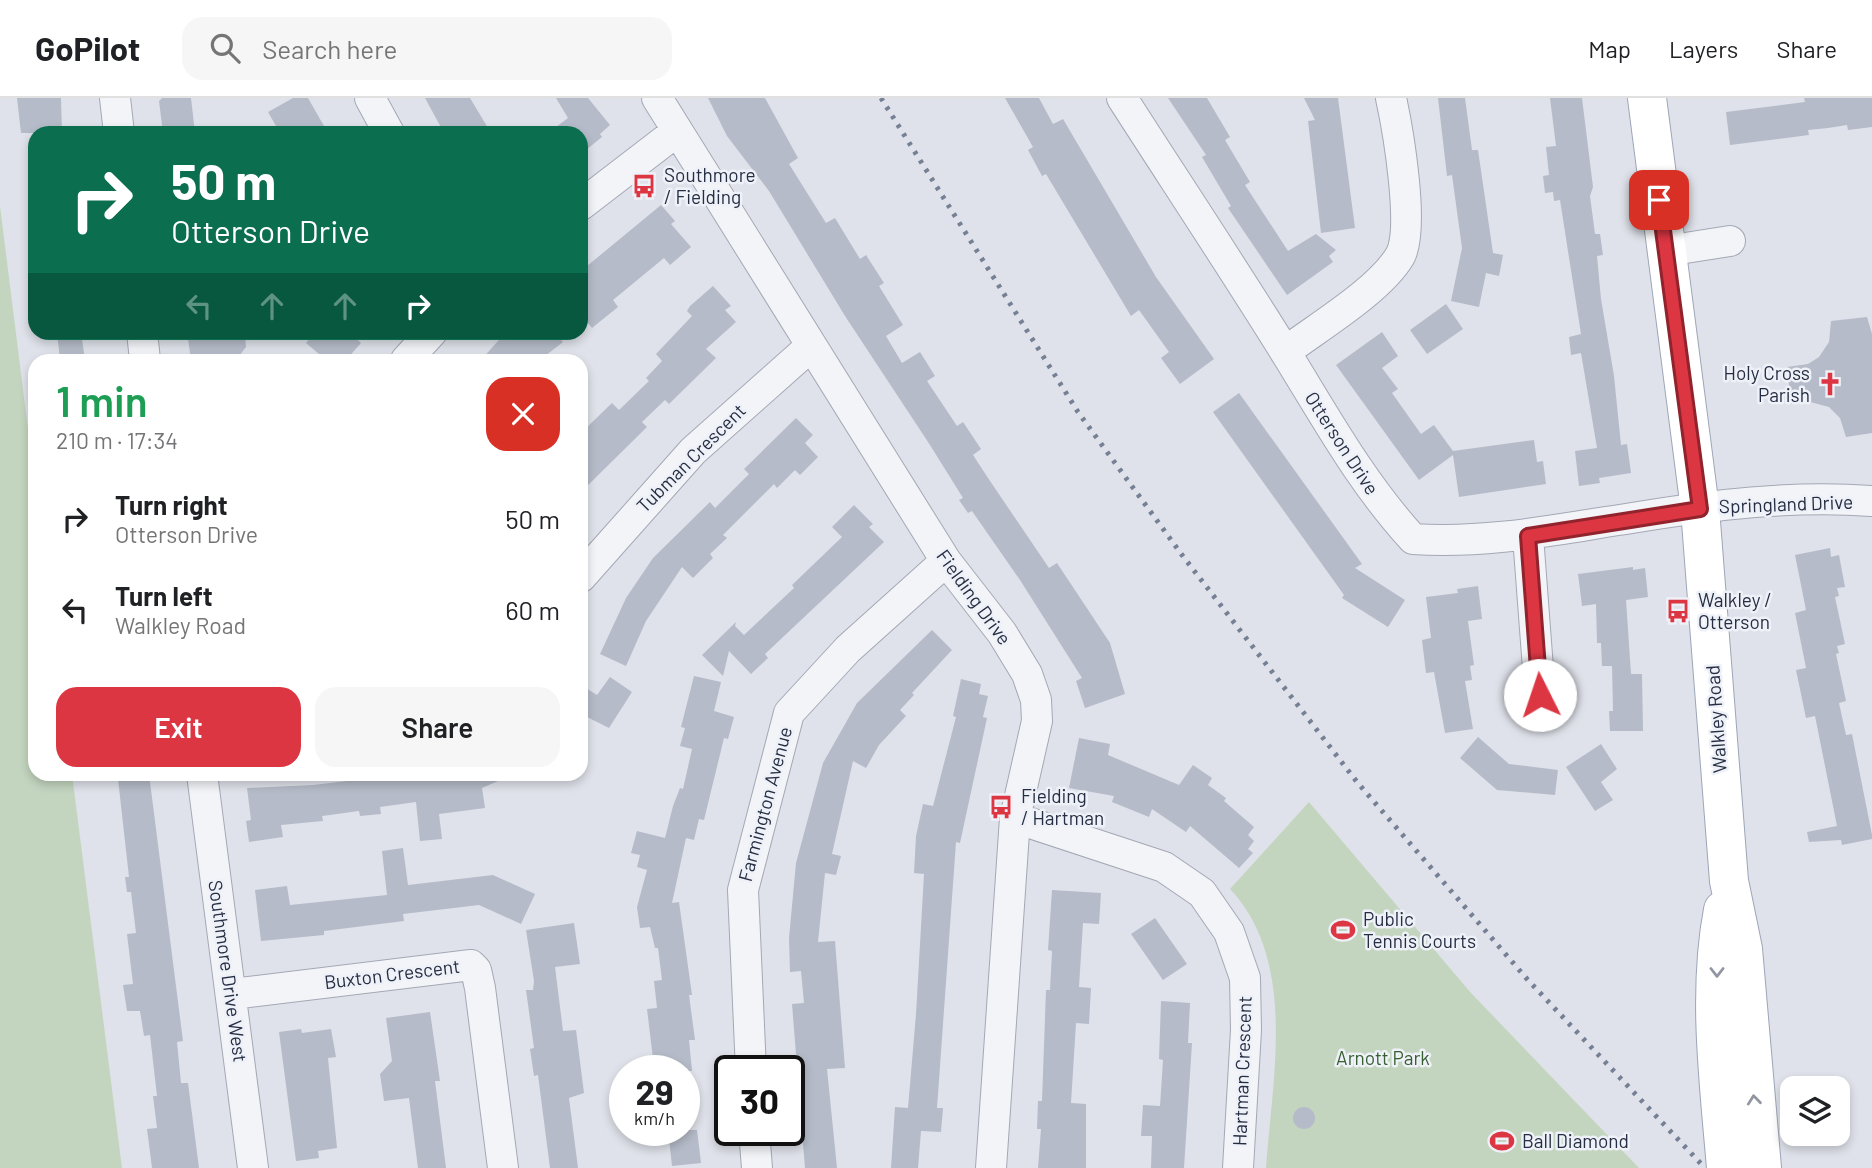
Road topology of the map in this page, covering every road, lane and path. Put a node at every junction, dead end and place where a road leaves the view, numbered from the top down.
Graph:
1 (114, 98) edge
2 (370, 98) edge
3 (657, 98) edge
4 (1122, 98) edge
5 (1391, 98) edge
6 (1647, 98) edge
7 (118, 126) edge
8 (385, 126) edge
9 (676, 132) junction
10 (588, 200) edge
11 (1730, 241) dead end
12 (1666, 251) junction
13 (425, 340) edge
14 (810, 347) junction
15 (1285, 352) junction
16 (412, 354) edge
17 (1872, 501) edge
18 (1700, 509) junction
19 (1528, 536) junction
20 (946, 561) junction
21 (588, 569) edge
22 (1540, 695) dead end
23 (203, 781) edge
24 (1015, 818) junction
25 (1729, 881) junction
26 (232, 994) junction
27 (750, 1055) edge
28 (755, 1146) edge
29 (253, 1168) edge
30 (503, 1168) edge
31 (757, 1168) edge
32 (991, 1168) edge
33 (1238, 1168) edge
34 (1726, 1168) edge
35 (1762, 1168) edge

1 - 7 street
2 - 8 street
3 - 9 street, Fielding Drive
4 - 15 street, Otterson Drive
5 - 15 street
6 - 12 main road, Walkley Road
9 - 10 street
9 - 14 street, Fielding Drive
11 - 12 street
12 - 18 main road, Walkley Road
13 - 16 street
14 - 20 street, Fielding Drive
14 - 21 street, Tubman Crescent
15 - 19 street, Otterson Drive
17 - 18 street, Springland Drive
18 - 19 street, Otterson Drive
18 - 25 main road, Walkley Road
19 - 22 street
20 - 24 street, Fielding Drive
20 - 27 street, Farmington Avenue
23 - 26 street, Southmore Drive West
24 - 32 street, Fielding Drive
24 - 33 street, Hartman Crescent
25 -> 34 main road, Walkley Road
35 -> 25 main road, Walkley Road
26 - 29 street, Southmore Drive West
26 - 30 street, Buxton Crescent
28 - 31 street

